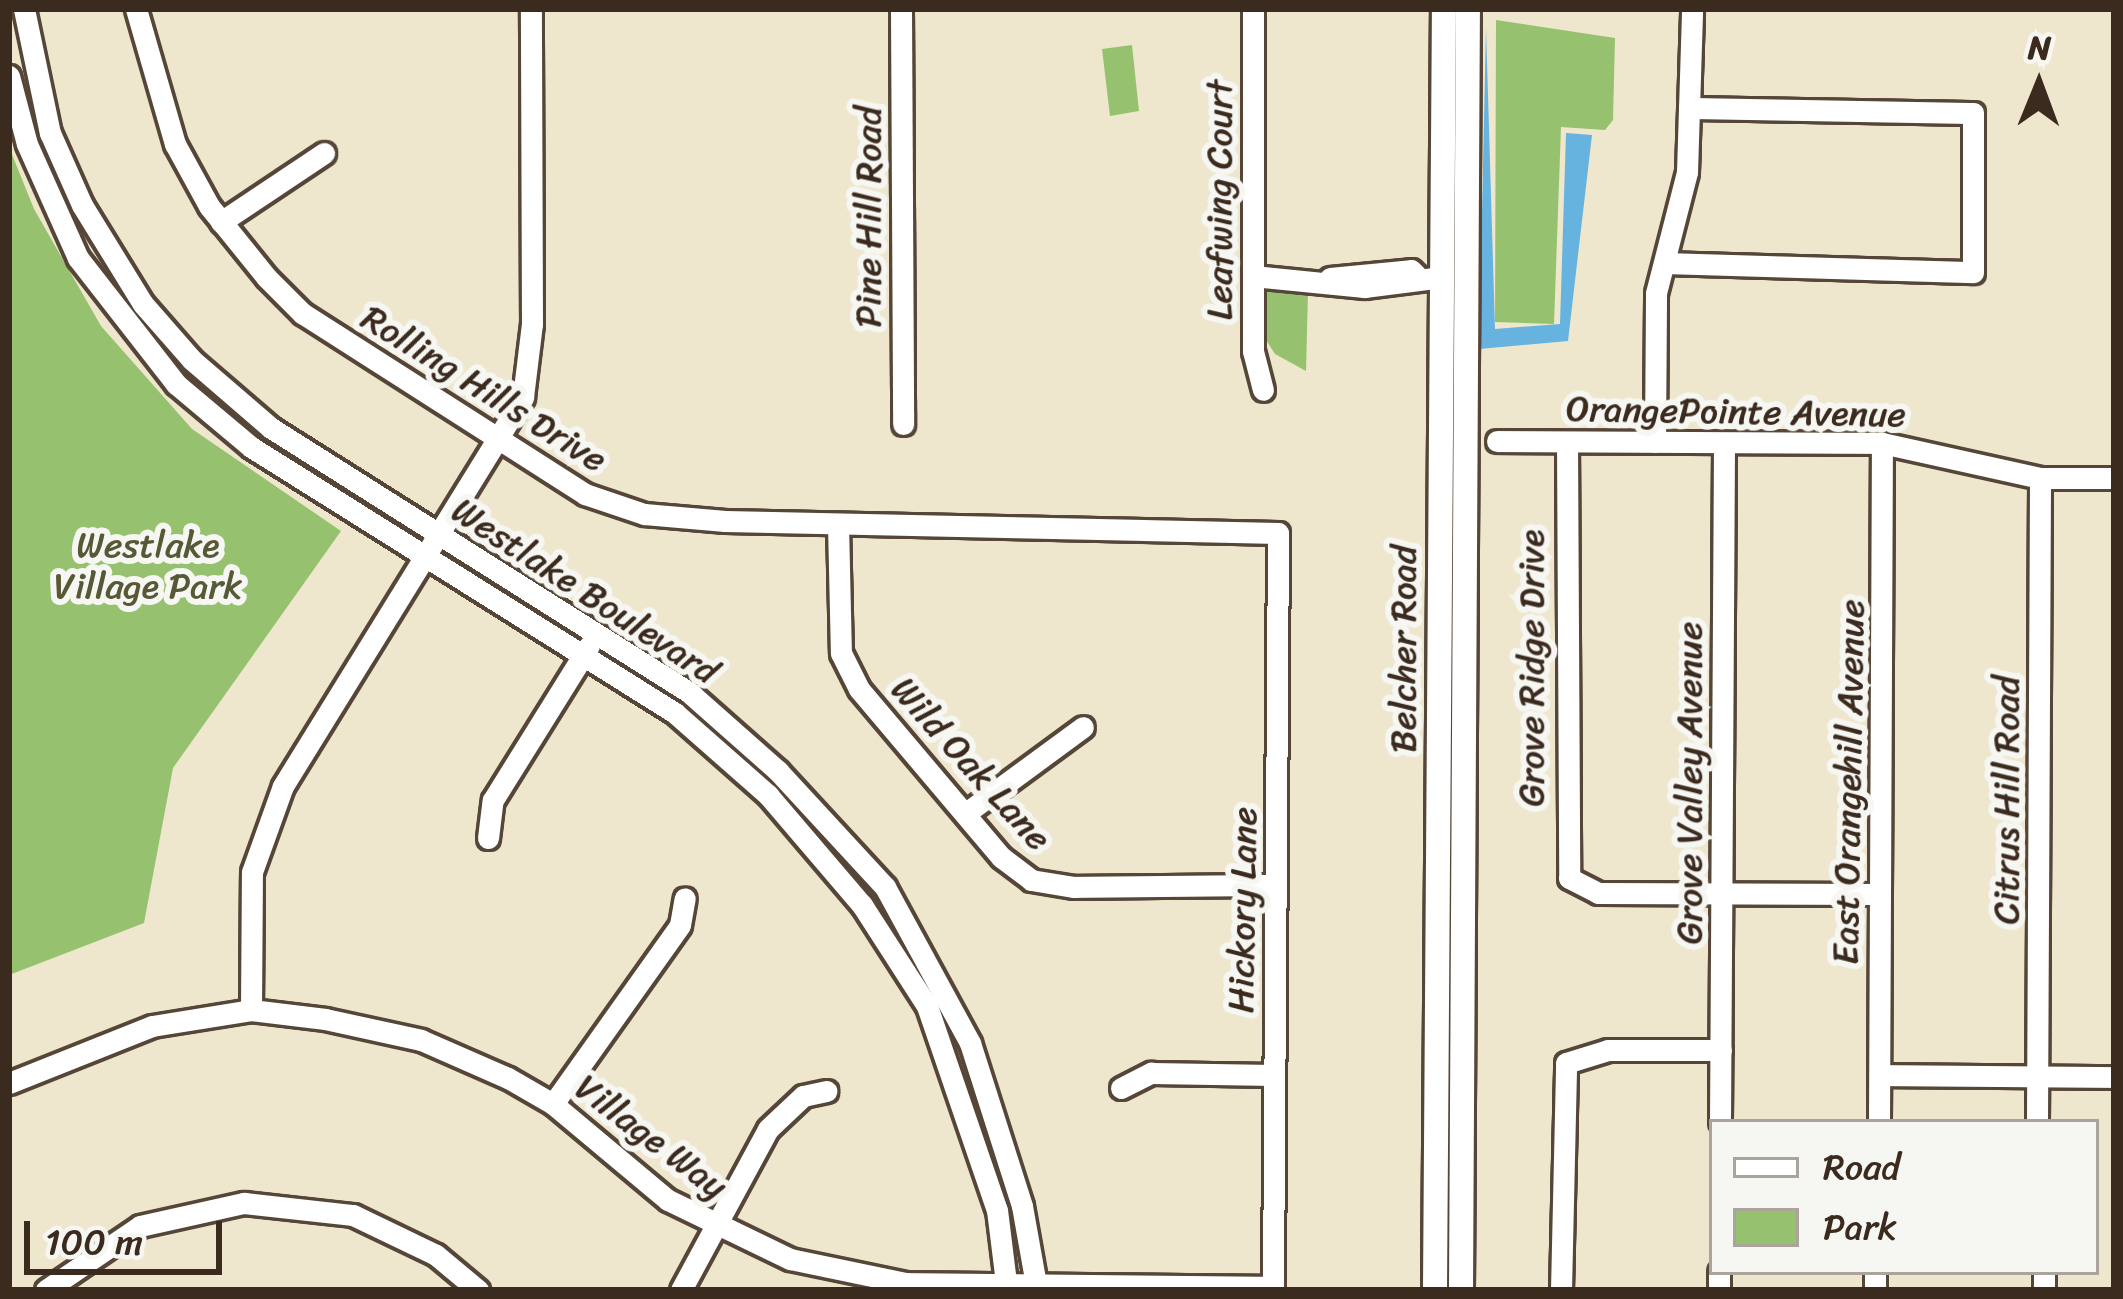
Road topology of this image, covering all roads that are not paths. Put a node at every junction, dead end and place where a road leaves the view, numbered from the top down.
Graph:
1 (24, 9) edge
2 (136, 9) edge
3 (531, 9) edge
4 (901, 9) edge
5 (1253, 9) edge
6 (1444, 9) edge
7 (1468, 9) edge
8 (1692, 9) edge
9 (9, 76) edge
10 (1689, 108) junction
11 (324, 153) dead end
12 (221, 222) junction
13 (1666, 262) junction
14 (1253, 276) junction
15 (1443, 278) junction
16 (1263, 390) dead end
17 (903, 424) dead end
18 (1497, 441) dead end
19 (498, 442) junction
20 (1568, 442) junction
21 (1655, 442) junction
22 (1882, 443) junction
23 (1724, 444) junction
24 (2040, 478) junction
25 (2114, 478) edge
26 (838, 524) junction
27 (1278, 533) joint
28 (440, 535) junction
29 (424, 559) junction
30 (595, 635) junction
31 (582, 656) junction
32 (1083, 727) dead end
33 (966, 813) junction
34 (488, 838) dead end
35 (1276, 885) junction
36 (1724, 893) junction
37 (1879, 894) junction
38 (685, 898) dead end
39 (250, 1010) junction
40 (1720, 1050) junction
41 (1274, 1075) junction
42 (1880, 1075) junction
43 (2037, 1077) junction
44 (2114, 1077) edge
45 (9, 1083) edge
46 (1121, 1088) dead end
47 (826, 1090) dead end
48 (553, 1104) junction
49 (1720, 1119) edge
50 (1879, 1119) edge
51 (2037, 1119) edge
52 (716, 1227) junction
53 (1037, 1287) edge
54 (1273, 1287) joint
55 (1007, 1288) edge
56 (46, 1290) edge
57 (478, 1290) edge
58 (681, 1290) edge
59 (1436, 1290) edge
60 (1461, 1290) edge
61 (1561, 1290) edge

1 - 28 street, Westlake Boulevard
2 - 12 street, Rolling Hills Drive
3 - 19 street
4 - 17 street, Pine Hill Road
5 - 14 street, Leafwing Court
6 - 15 main road, Belcher Road
7 - 15 main road, Belcher Road
8 - 10 street
9 - 29 street, Westlake Boulevard
10 - 13 street
10 - 13 street
11 - 12 street
12 - 19 street, Rolling Hills Drive
13 - 21 street
14 - 15 street
14 - 16 street, Leafwing Court
15 - 59 main road, Belcher Road
15 - 60 main road, Belcher Road
18 - 20 street, OrangePointe Avenue
19 - 26 street, Rolling Hills Drive
19 - 28 street
20 - 21 street, OrangePointe Avenue
20 - 36 street, Grove Ridge Drive
21 - 23 street, OrangePointe Avenue
22 - 23 street, OrangePointe Avenue
22 - 24 street, OrangePointe Avenue
22 - 37 street, East Orangehill Avenue
23 - 36 street, Grove Valley Avenue
24 - 25 street, OrangePointe Avenue
24 - 43 street, Citrus Hill Road
26 - 27 street, Rolling Hills Drive
26 - 33 street, Wild Oak Lane
27 - 35 street, Hickory Lane
28 - 29 street
28 - 30 street, Westlake Boulevard
29 - 31 street, Westlake Boulevard
29 - 39 street
30 - 31 street
30 - 53 street, Westlake Boulevard
31 - 34 street
31 - 55 street, Westlake Boulevard
32 - 33 street
33 - 35 street, Wild Oak Lane
35 - 41 street, Hickory Lane
36 - 37 street
36 - 40 street, Grove Valley Avenue
37 - 42 street, East Orangehill Avenue
38 - 48 street
39 - 45 street, Village Way
39 - 48 street, Village Way
40 - 49 street, Grove Valley Avenue
40 - 61 street
41 - 46 street
41 - 54 street, Hickory Lane
42 - 43 street
42 - 50 street, East Orangehill Avenue
43 - 44 street
43 - 51 street, Citrus Hill Road
47 - 52 street
48 - 52 street, Village Way
52 - 55 street, Village Way
52 - 58 street
53 - 54 street, Village Way
53 - 55 street, Village Way
56 - 57 street

